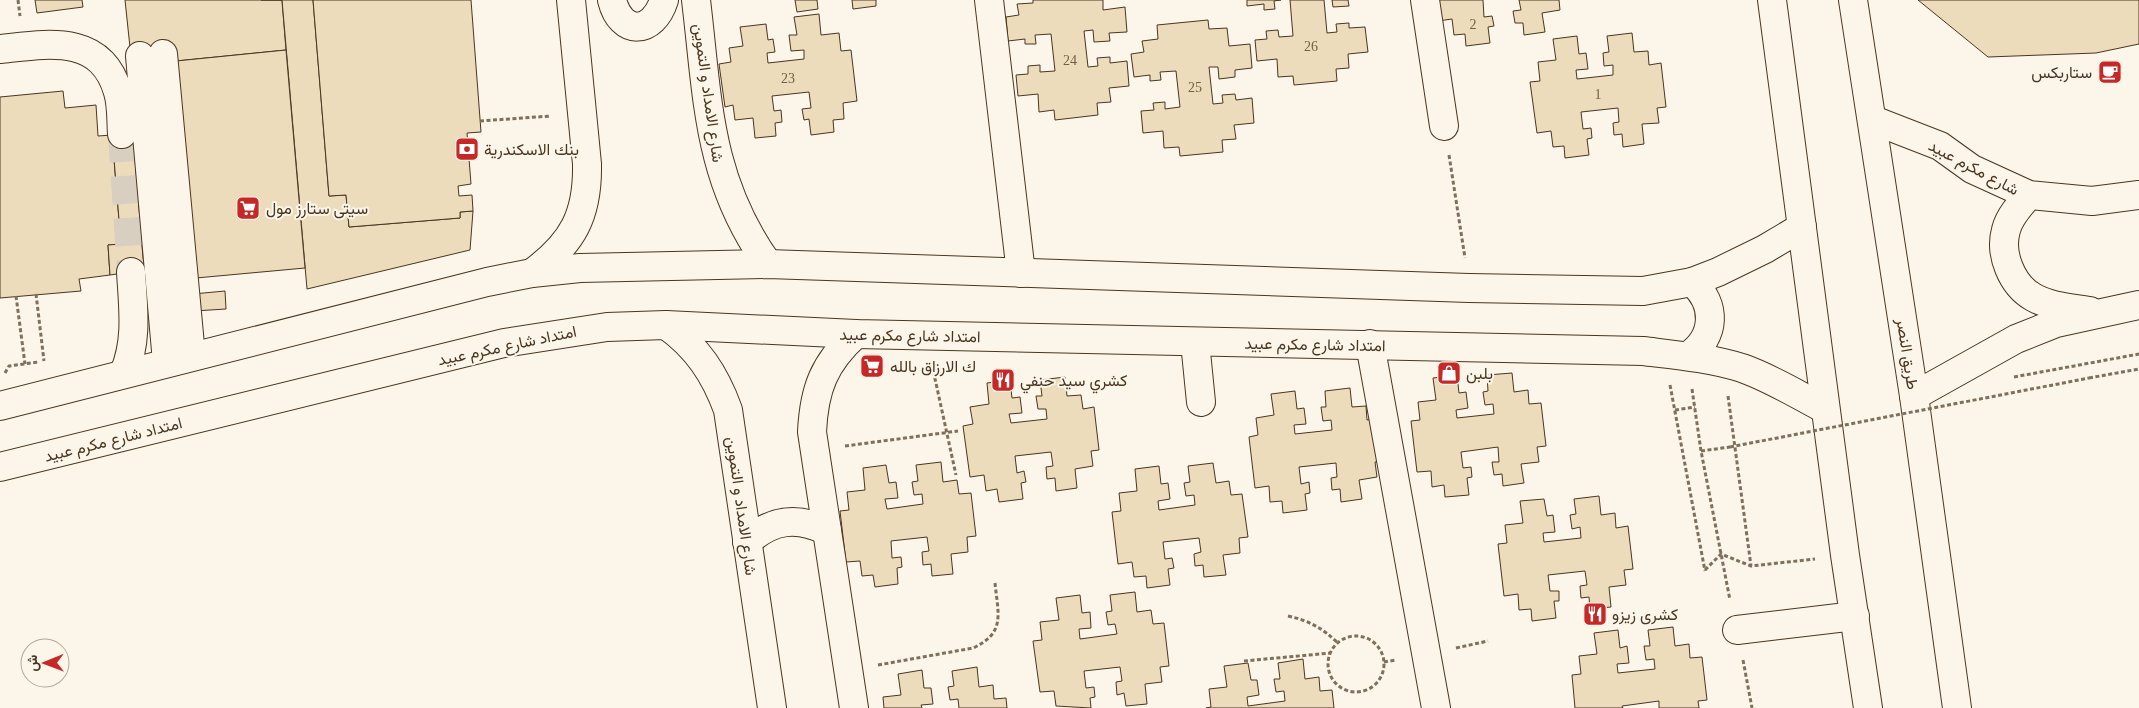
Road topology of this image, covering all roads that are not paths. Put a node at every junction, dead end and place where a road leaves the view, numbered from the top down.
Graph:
1 (570, 0) edge
2 (612, 0) edge
3 (664, 0) edge
4 (696, 0) edge
5 (990, 0) edge
6 (1425, 0) edge
7 (1772, 0) edge
8 (1853, 0) edge
9 (0, 48) edge
10 (152, 55) dead end
11 (1873, 120) junction
12 (1444, 126) road end
13 (122, 134) tunnel mouth
14 (2029, 195) junction
15 (2139, 195) edge
16 (1802, 227) junction
17 (768, 264) junction
18 (131, 272) tunnel mouth
19 (532, 273) junction
20 (1021, 273) junction
21 (1692, 282) junction
22 (2139, 305) edge
23 (2096, 313) junction
24 (666, 324) junction
25 (856, 334) junction
26 (1195, 342) junction
27 (1370, 344) junction
28 (1676, 355) junction
29 (179, 359) junction
30 (124, 373) junction
31 (1914, 396) junction
32 (1201, 402) dead end
33 (0, 406) edge
34 (1825, 409) junction
35 (0, 467) edge
36 (827, 531) junction
37 (747, 542) junction
38 (1855, 616) junction
39 (1736, 630) dead end
40 (772, 708) edge
41 (854, 708) edge
42 (1436, 708) edge
43 (1868, 708) edge
44 (1958, 708) edge

1 - 19 main road
2 - 3 main road
4 - 17 main road, شارع الامداد و التموين
5 - 20 main road
6 - 12 main road
7 - 16 main road
8 - 11 main road, طريق النصر
9 - 13 main road
10 - 29 main road
11 - 14 main road, شارع مكرم عبيد
11 - 31 main road, طريق النصر
14 - 15 main road, شارع مكرم عبيد
14 - 23 main road
16 - 21 main road
16 - 34 main road
17 - 19 main road
17 - 20 main road
18 - 30 main road
19 - 29 main road
20 - 21 main road
21 - 28 main road
22 - 23 main road
23 - 31 main road
24 - 25 main road, امتداد شارع مكرم عبيد
24 - 35 main road, امتداد شارع مكرم عبيد
24 - 37 main road, شارع الامداد و التموين
25 - 26 main road, امتداد شارع مكرم عبيد
25 - 36 main road
26 - 27 main road, امتداد شارع مكرم عبيد
26 - 32 main road
27 - 28 main road, امتداد شارع مكرم عبيد
27 - 42 main road
28 - 34 main road, امتداد شارع مكرم عبيد
29 - 30 main road
30 - 33 main road
31 - 44 main road, طريق النصر
34 - 38 main road
36 - 37 main road
36 - 41 main road
37 - 40 main road, شارع الامداد و التموين
38 - 39 main road
38 - 43 main road

